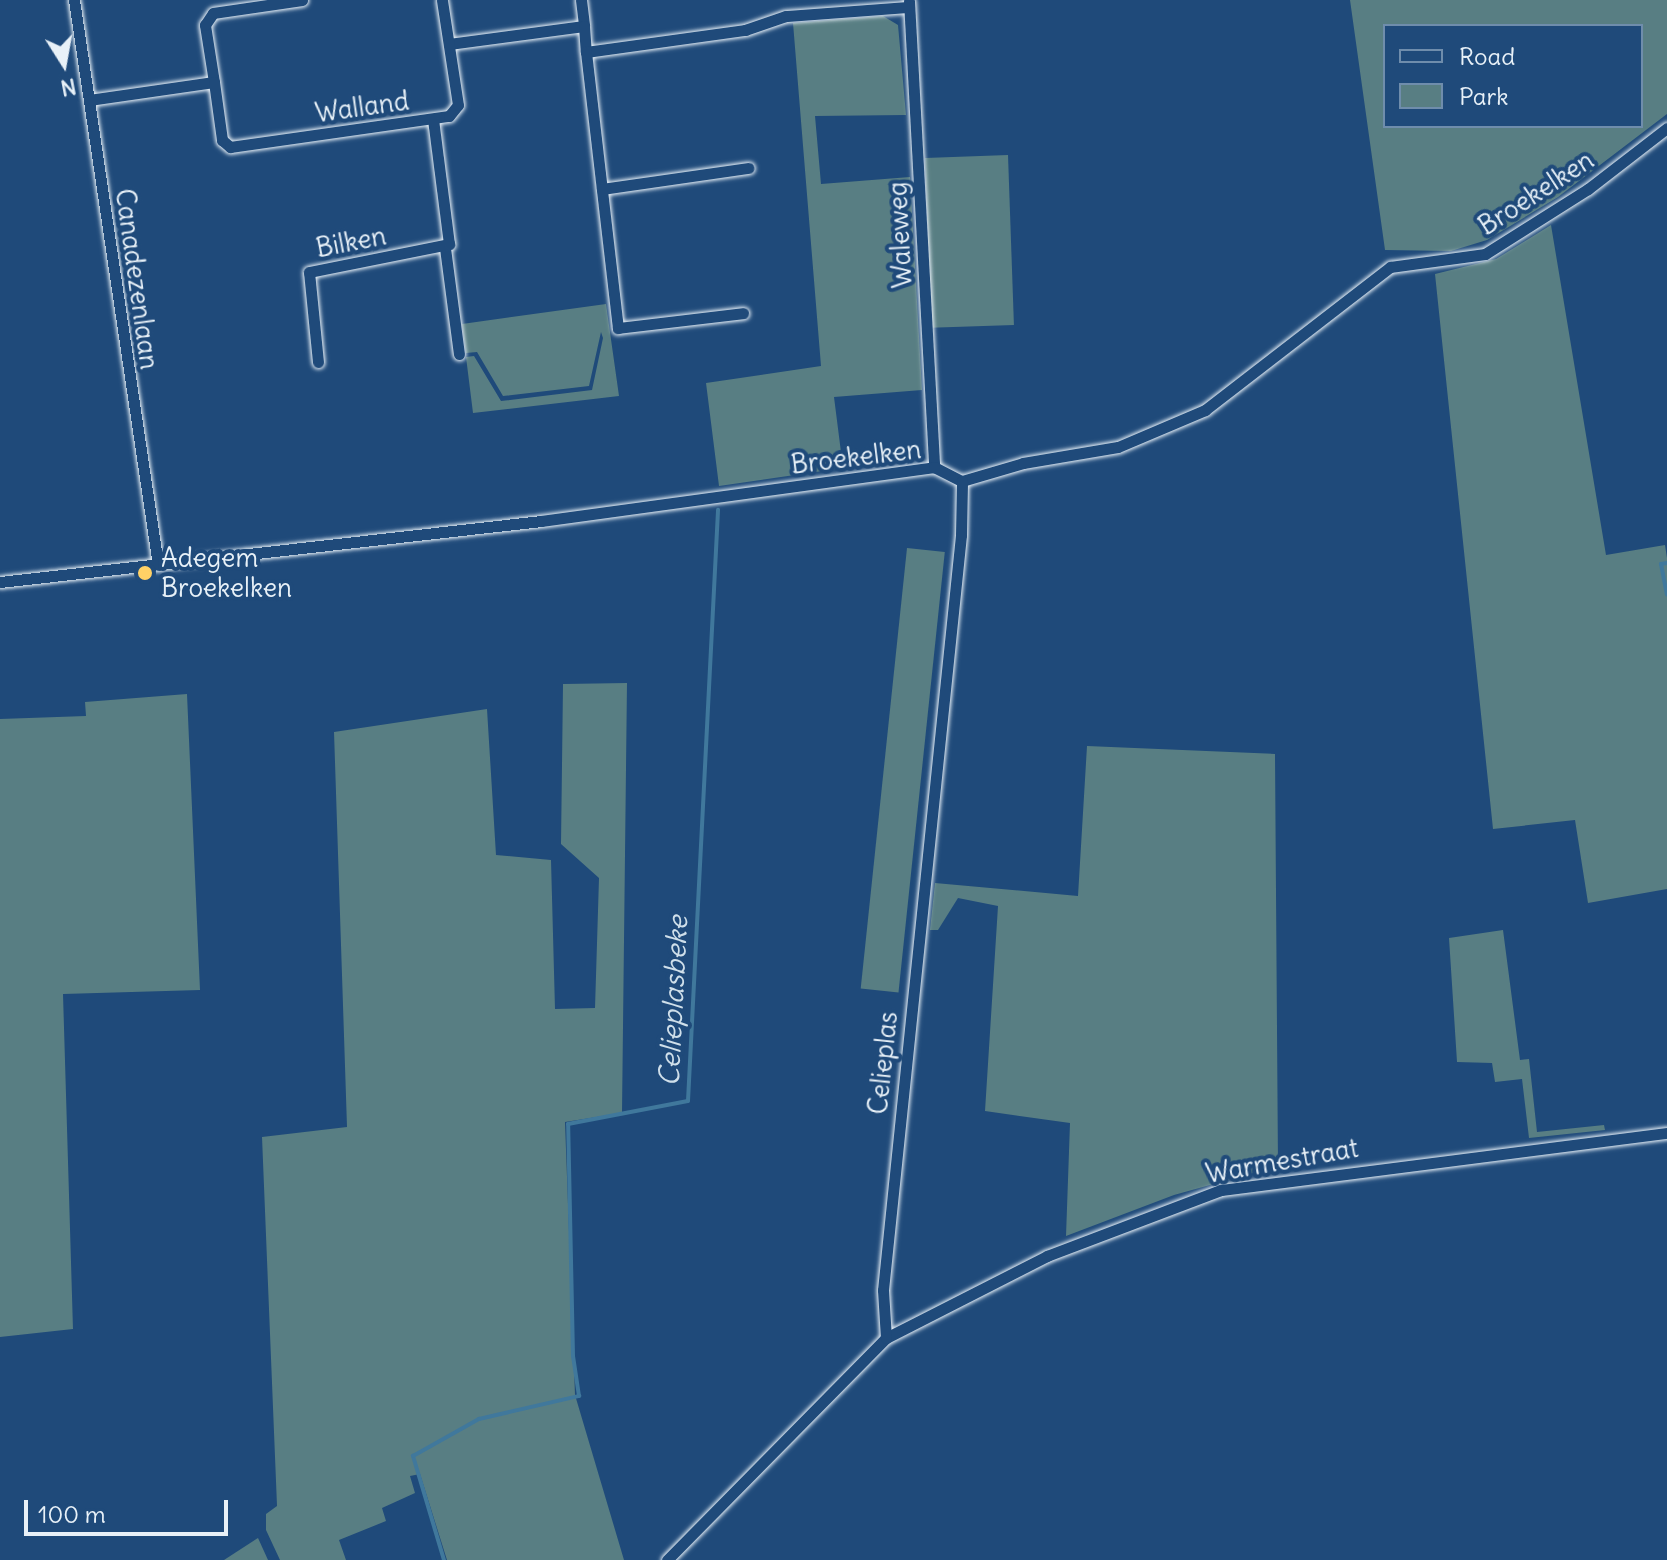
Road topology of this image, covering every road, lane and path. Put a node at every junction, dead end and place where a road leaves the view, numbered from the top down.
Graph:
1 (74, 0) edge
2 (302, 0) edge
3 (442, 0) edge
4 (581, 0) edge
5 (909, 3) edge
6 (584, 26) junction
7 (449, 44) junction
8 (586, 52) junction
9 (214, 82) junction
10 (89, 100) junction
11 (433, 119) junction
12 (1667, 128) edge
13 (748, 168) dead end
14 (602, 189) junction
15 (445, 248) junction
16 (743, 313) dead end
17 (459, 354) dead end
18 (318, 362) dead end
19 (934, 467) junction
20 (962, 481) junction
21 (158, 565) junction
22 (0, 582) edge
23 (1667, 1133) edge
24 (886, 1338) junction
25 (667, 1560) edge

1 - 10 street, Canadezenlaan
2 - 9 street, Walland
3 - 7 street, Walland
4 - 6 street
5 - 8 street
5 - 19 street, Waleweg
6 - 7 street
6 - 8 street
7 - 11 street, Walland
8 - 14 street
9 - 10 street
9 - 11 street, Walland
10 - 21 street, Canadezenlaan
11 - 15 street
12 - 20 street, Broekelken
13 - 14 street
14 - 16 street
15 - 17 street
15 - 18 street, Bilken
19 - 20 street, Broekelken
19 - 21 street, Broekelken
20 - 24 street, Celieplas
21 - 22 street, Broekelken
23 - 24 street, Warmestraat
24 - 25 street

